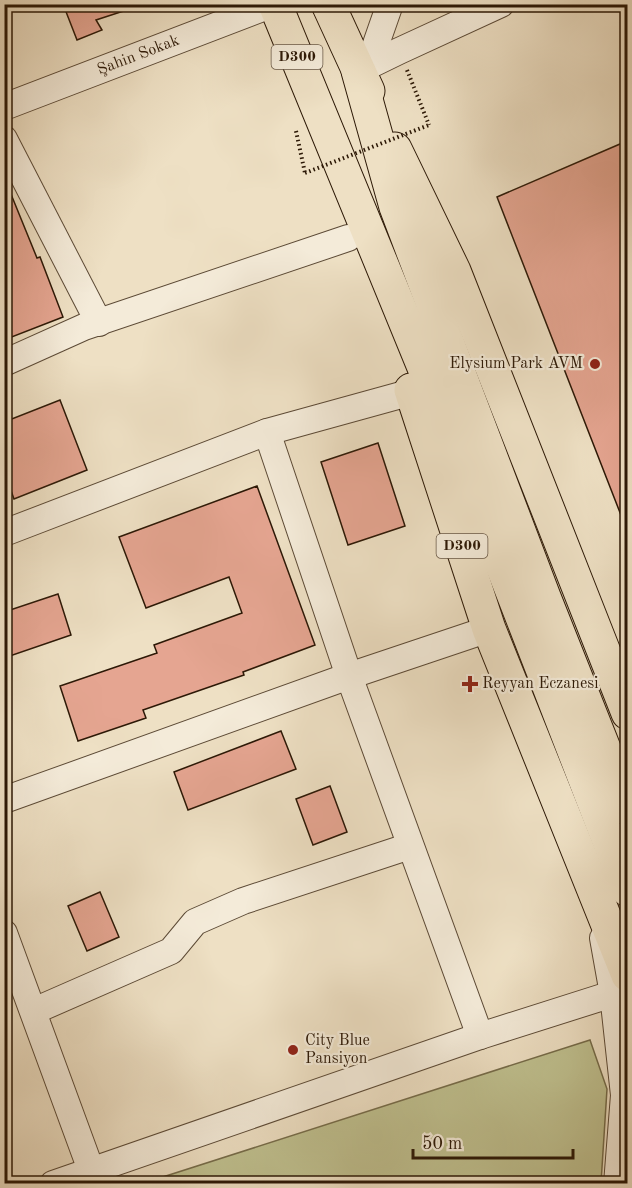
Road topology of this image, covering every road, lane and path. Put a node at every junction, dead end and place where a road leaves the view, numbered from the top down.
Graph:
1 (274, 4) edge
2 (328, 4) edge
3 (390, 4) edge
4 (501, 4) edge
5 (399, 51) junction
6 (363, 69) junction
7 (4, 107) edge
8 (319, 110) junction
9 (4, 139) edge
10 (305, 173) dead end
11 (348, 238) junction
12 (99, 322) junction
13 (4, 363) edge
14 (412, 392) junction
15 (267, 432) junction
16 (4, 533) edge
17 (489, 629) junction
18 (349, 676) junction
19 (627, 713) edge
20 (4, 800) edge
21 (627, 809) edge
22 (410, 846) junction
23 (627, 890) edge
24 (4, 933) edge
25 (623, 986) edge
26 (34, 1011) junction
27 (480, 1036) junction
28 (91, 1170) junction
29 (52, 1184) edge
30 (617, 1184) edge

1 - 7 street, Şahin Sokak
1 - 8 highway, D300
2 - 6 highway, D300
3 - 6 street
4 - 5 street
5 - 6 street
5 - 10 path, bridge
6 - 19 highway, D300
6 - 21 highway
8 - 11 highway, D300
8 - 23 highway
9 - 12 street
11 - 12 street
11 - 14 highway, D300
12 - 13 street
14 - 15 street
14 - 17 highway, D300
15 - 16 street
15 - 18 street
17 - 18 street
17 - 25 highway, D300
18 - 20 street
18 - 22 street
22 - 26 street
22 - 27 street
24 - 26 street
25 - 27 street
25 - 30 street
26 - 28 street
27 - 28 street
28 - 29 street

